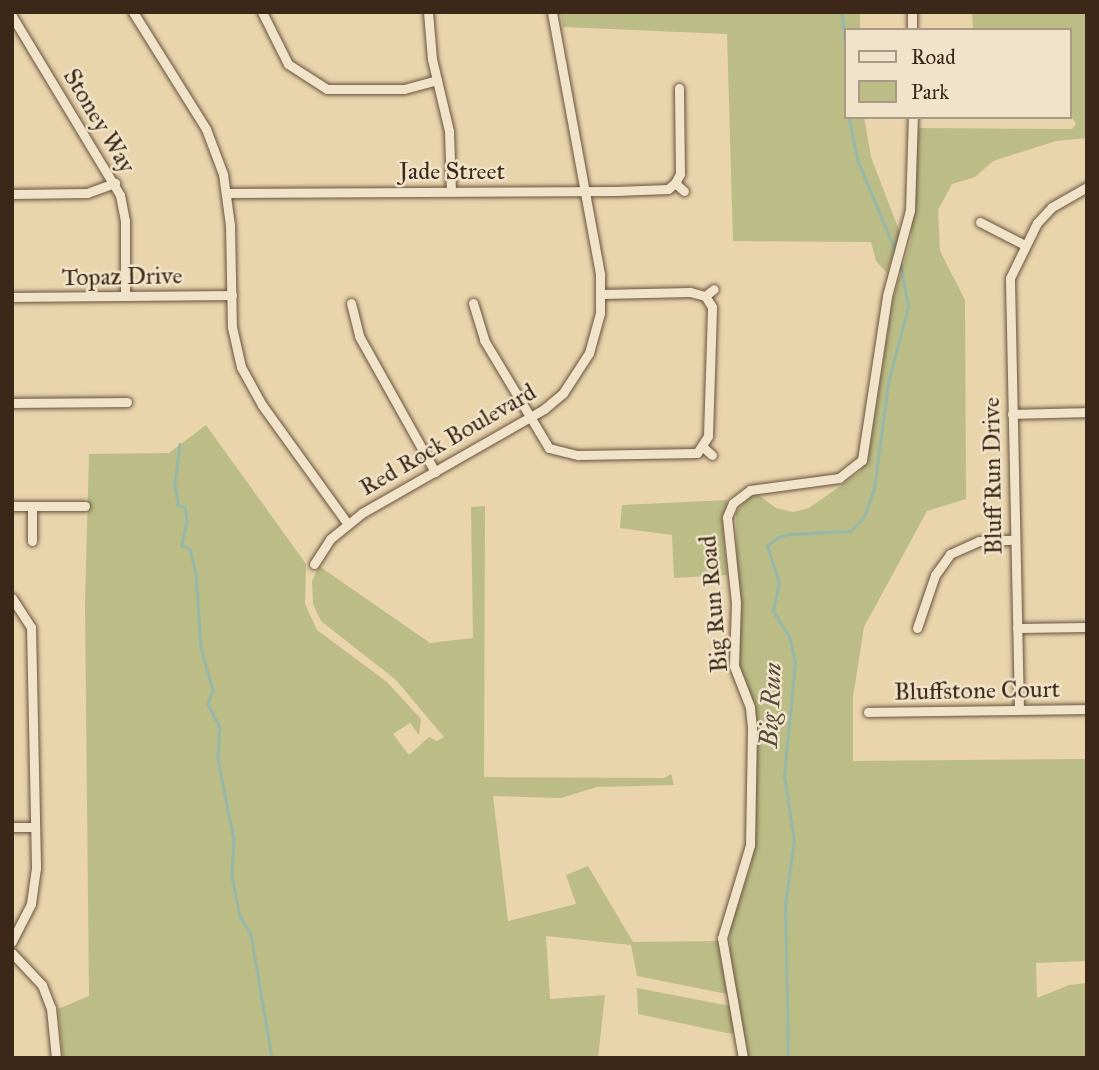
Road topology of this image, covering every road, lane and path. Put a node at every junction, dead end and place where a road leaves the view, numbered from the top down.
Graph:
1 (21, 12) edge
2 (133, 12) edge
3 (262, 12) edge
4 (428, 12) edge
5 (552, 12) edge
6 (12, 17) edge
7 (437, 80) junction
8 (679, 88) dead end
9 (913, 119) edge
10 (115, 183) junction
11 (675, 183) junction
12 (1087, 187) edge
13 (452, 191) junction
14 (584, 191) junction
15 (684, 191) dead end
16 (227, 193) junction
17 (12, 194) edge
18 (980, 222) dead end
19 (1023, 244) junction
20 (714, 289) dead end
21 (601, 294) junction
22 (232, 295) junction
23 (125, 296) junction
24 (705, 296) junction
25 (12, 297) edge
26 (351, 303) dead end
27 (473, 303) dead end
28 (127, 402) dead end
29 (12, 404) edge
30 (1087, 412) edge
31 (1012, 414) junction
32 (528, 419) junction
33 (704, 447) junction
34 (712, 455) dead end
35 (435, 472) junction
36 (12, 506) edge
37 (32, 506) junction
38 (85, 506) dead end
39 (347, 523) junction
40 (1013, 540) junction
41 (32, 541) dead end
42 (314, 564) dead end
43 (12, 598) edge
44 (1087, 626) edge
45 (917, 628) dead end
46 (1017, 628) junction
47 (1087, 709) edge
48 (1019, 710) junction
49 (868, 712) dead end
50 (12, 827) edge
51 (35, 827) junction
52 (12, 941) edge
53 (12, 953) edge
54 (56, 1058) edge
55 (743, 1058) edge

1 - 6 street
2 - 16 street
3 - 7 street
4 - 7 street
5 - 14 street, Red Rock Boulevard
6 - 10 street, Stoney Way
7 - 13 street
8 - 11 street
9 - 55 street, Big Run Road
10 - 17 street
10 - 23 street, Stoney Way
11 - 14 street, Jade Street
11 - 15 street
12 - 19 street
13 - 14 street, Jade Street
13 - 16 street, Jade Street
14 - 21 street, Red Rock Boulevard
16 - 22 street
18 - 19 street
19 - 31 street, Bluff Run Drive
20 - 24 street
21 - 24 street
21 - 32 street, Red Rock Boulevard
22 - 23 street, Topaz Drive
22 - 39 street
23 - 25 street, Topaz Drive
24 - 33 street
26 - 35 street
27 - 32 street
28 - 29 street
30 - 31 street
31 - 40 street, Bluff Run Drive
32 - 33 street
32 - 35 street, Red Rock Boulevard
33 - 34 street
35 - 39 street, Red Rock Boulevard
36 - 37 street
37 - 38 street
37 - 41 street
39 - 42 street, Red Rock Boulevard
40 - 45 street
40 - 46 street, Bluff Run Drive
43 - 51 street
44 - 46 street
46 - 48 street, Bluff Run Drive
47 - 48 street, Bluffstone Court
48 - 49 street, Bluffstone Court
50 - 51 street
51 - 52 street
53 - 54 street

